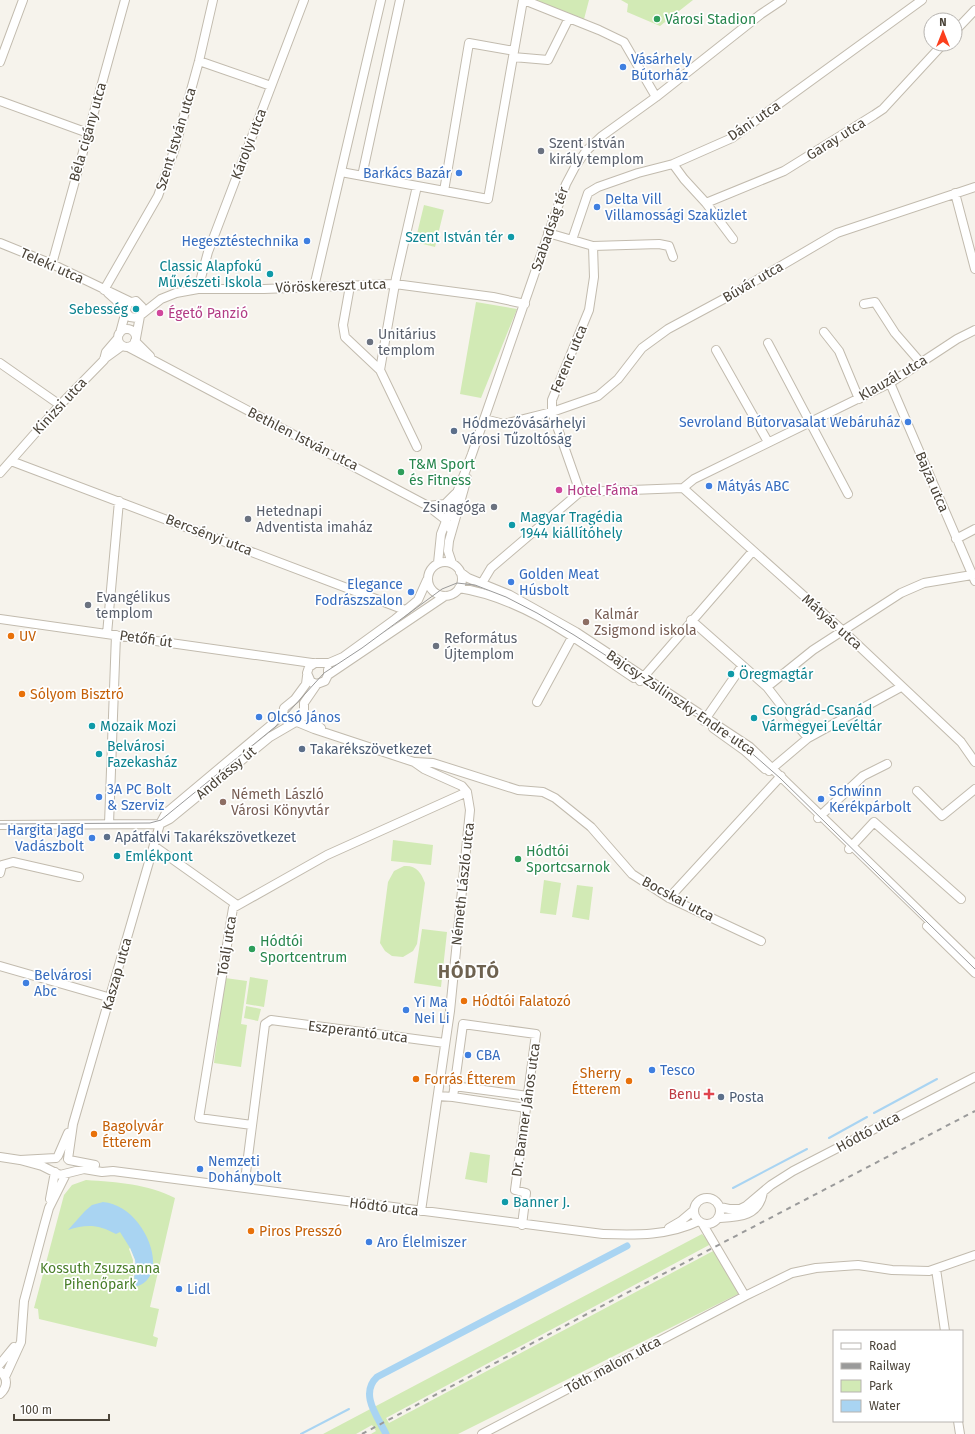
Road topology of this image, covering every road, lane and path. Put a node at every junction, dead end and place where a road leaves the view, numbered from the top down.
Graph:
1 (23, 0) edge
2 (125, 0) edge
3 (213, 0) edge
4 (304, 0) edge
5 (381, 0) edge
6 (400, 0) edge
7 (524, 0) edge
8 (782, 0) edge
9 (922, 0) edge
10 (975, 10) edge
11 (569, 18) junction
12 (963, 23) edge
13 (936, 52) edge
14 (514, 54) junction
15 (199, 61) junction
16 (0, 62) edge
17 (271, 86) junction
18 (656, 97) junction
19 (0, 101) edge
20 (88, 133) junction
21 (673, 164) junction
22 (341, 172) junction
23 (362, 176) junction
24 (417, 186) junction
25 (975, 186) edge
26 (444, 191) junction
27 (954, 193) junction
28 (706, 203) junction
29 (548, 233) junction
30 (733, 239) dead end
31 (572, 240) junction
32 (0, 243) edge
33 (593, 246) junction
34 (673, 257) dead end
35 (52, 264) junction
36 (975, 270) edge
37 (395, 284) junction
38 (350, 286) junction
39 (314, 287) junction
40 (198, 289) junction
41 (104, 290) junction
42 (161, 299) junction
43 (141, 304) junction
44 (524, 304) junction
45 (864, 304) dead end
46 (127, 307) junction
47 (141, 315) junction
48 (824, 332) dead end
49 (974, 332) edge
50 (136, 339) junction
51 (122, 341) junction
52 (768, 343) dead end
53 (716, 350) dead end
54 (157, 362) junction
55 (0, 363) edge
56 (921, 363) junction
57 (380, 370) junction
58 (890, 383) junction
59 (858, 399) junction
60 (60, 405) junction
61 (552, 412) junction
62 (484, 419) junction
63 (809, 422) junction
64 (768, 442) junction
65 (417, 447) dead end
66 (472, 454) junction
67 (11, 461) junction
68 (0, 473) edge
69 (683, 488) junction
70 (457, 492) junction
71 (580, 492) junction
72 (848, 494) dead end
73 (119, 501) junction
74 (428, 506) junction
75 (446, 520) junction
76 (975, 529) edge
77 (451, 530) junction
78 (956, 539) junction
79 (752, 552) junction
80 (438, 563) junction
81 (452, 563) junction
82 (460, 572) junction
83 (973, 578) edge
84 (484, 579) junction
85 (427, 580) junction
86 (459, 588) junction
87 (445, 596) junction
88 (405, 610) junction
89 (0, 619) edge
90 (691, 620) junction
91 (842, 630) junction
92 (111, 634) junction
93 (574, 634) junction
94 (291, 659) junction
95 (318, 663) junction
96 (742, 666) junction
97 (307, 674) junction
98 (328, 675) junction
99 (641, 679) junction
100 (318, 684) junction
101 (901, 686) junction
102 (767, 688) junction
103 (291, 702) junction
104 (537, 702) dead end
105 (784, 709) dead end
106 (283, 712) junction
107 (304, 712) junction
108 (790, 716) dead end
109 (705, 719) junction
110 (296, 722) junction
111 (334, 735) junction
112 (808, 738) junction
113 (414, 762) junction
114 (975, 762) edge
115 (887, 764) dead end
116 (770, 770) junction
117 (779, 778) junction
118 (975, 789) edge
119 (917, 791) dead end
120 (467, 792) junction
121 (819, 817) junction
122 (109, 824) junction
123 (160, 824) junction
124 (0, 825) edge
125 (154, 846) junction
126 (850, 848) junction
127 (0, 873) edge
128 (79, 877) dead end
129 (669, 898) junction
130 (960, 899) dead end
131 (237, 905) junction
132 (761, 941) dead end
133 (975, 965) edge
134 (0, 966) edge
135 (975, 973) edge
136 (111, 998) junction
137 (445, 1043) junction
138 (975, 1077) edge
139 (975, 1085) edge
140 (454, 1086) junction
141 (948, 1091) junction
142 (438, 1096) junction
143 (528, 1096) junction
144 (453, 1098) junction
145 (526, 1108) junction
146 (73, 1124) junction
147 (252, 1125) junction
148 (0, 1157) edge
149 (57, 1157) junction
150 (69, 1159) junction
151 (20, 1160) junction
152 (113, 1171) junction
153 (54, 1172) junction
154 (67, 1173) junction
155 (244, 1188) junction
156 (763, 1192) junction
157 (720, 1207) junction
158 (49, 1208) junction
159 (694, 1210) junction
160 (421, 1211) junction
161 (716, 1220) junction
162 (700, 1222) junction
163 (522, 1225) junction
164 (655, 1235) junction
165 (715, 1244) junction
166 (975, 1254) edge
167 (936, 1269) junction
168 (745, 1296) junction
169 (945, 1330) edge
170 (22, 1337) junction
171 (0, 1364) edge
172 (3, 1374) edge
173 (0, 1394) edge
174 (958, 1422) edge
175 (482, 1434) edge
176 (960, 1434) edge

1 - 16 street
2 - 20 street, Béla cigány utca
3 - 15 street, Szent István utca
4 - 17 street, Károlyi utca
5 - 22 street
6 - 23 street
7 - 11 street
7 - 14 street
8 - 18 street, Szabadság tér
9 - 21 street, Dáni utca
10 - 12 street
11 - 14 street
11 - 18 street
13 - 28 street, Garay utca
14 - 26 street
14 - 26 street
15 - 17 street
15 - 41 street, Szent István utca
17 - 40 street, Károlyi utca
18 - 29 street, Szabadság tér
19 - 20 street
20 - 35 street, Béla cigány utca
21 - 28 street
21 - 31 street, Dáni utca
22 - 23 street
22 - 39 street
23 - 24 street
24 - 26 street
24 - 37 street
25 - 27 street, Búvár utca
27 - 36 street
27 - 61 street, Búvár utca
28 - 30 street
29 - 31 street
29 - 44 street, Szabadság tér
31 - 33 street
32 - 35 street, Teleki utca
33 - 34 street
33 - 61 street, Ferenc utca
35 - 41 street, Teleki utca
37 - 38 street, Vöröskereszt utca
37 - 44 street, Vöröskereszt utca
37 - 57 street
38 - 39 street, Vöröskereszt utca
38 - 57 street
39 - 40 street, Vöröskereszt utca
40 - 42 street, Vöröskereszt utca
41 - 46 street, Teleki utca
42 - 43 street
42 - 47 street, Vöröskereszt utca
43 - 46 street
43 - 47 street
44 - 62 street
45 - 56 street
46 - 47 street
46 - 51 street, Kinizsi utca
47 - 50 street
48 - 59 street
49 - 56 street, Klauzál utca
50 - 51 street
50 - 51 street
50 - 54 street, Bethlen István utca
51 - 54 street, Bethlen István utca
51 - 60 street, Kinizsi utca
52 - 63 street
53 - 64 street
54 - 74 street, Bethlen István utca
55 - 60 street
56 - 58 street, Klauzál utca
57 - 65 street
58 - 59 street, Klauzál utca
58 - 78 street, Bajza utca
59 - 63 street, Klauzál utca
60 - 67 street, Kinizsi utca
61 - 62 street, Búvár utca
61 - 71 street, Ferenc utca
62 - 66 street
63 - 64 street, Klauzál utca
63 - 72 street
64 - 69 street, Klauzál utca
66 - 70 street
66 - 77 street
67 - 68 street, Kinizsi utca
67 - 73 street, Bercsényi utca
69 - 71 street
69 - 79 street, Mátyás utca
70 - 74 street
70 - 75 street
71 - 84 street
73 - 88 street, Bercsényi utca
73 - 92 street
74 - 75 street, Bethlen István utca
75 - 77 street
75 - 80 street
76 - 78 street
77 - 81 street
78 - 83 street, Bajza utca
79 - 90 street
79 - 91 street, Mátyás utca
80 - 81 street
80 - 85 street
81 - 82 street
82 - 84 street, Bajcsy-Zsilinszky Endre utca
82 - 86 street
83 - 91 street
84 - 93 street, Bajcsy-Zsilinszky Endre utca
85 - 87 street
85 - 88 street
86 - 87 street
86 - 93 street, Bajcsy-Zsilinszky Endre utca
87 - 98 street
88 - 95 street
89 - 92 street, Petőfi út
90 - 96 street
90 - 99 street
91 - 101 street, Mátyás utca
91 - 102 street
92 - 94 street, Petőfi út
92 - 122 street
93 - 99 street, Bajcsy-Zsilinszky Endre utca
93 - 104 street
94 - 95 street, Petőfi út
94 - 97 street
95 - 97 street
95 - 98 street
96 - 102 street
96 - 109 street
97 - 100 street
97 - 103 street
98 - 100 street
99 - 109 street, Bajcsy-Zsilinszky Endre utca
100 - 107 street
101 - 112 street
101 - 114 street, Mátyás utca
102 - 105 street
103 - 106 street
103 - 107 street
106 - 110 street
106 - 123 street, Andrássy út
107 - 110 street
107 - 111 street, Bocskai utca
108 - 112 street
109 - 116 street, Bajcsy-Zsilinszky Endre utca
110 - 111 street, Bocskai utca
110 - 123 street, Andrássy út
111 - 113 street, Bocskai utca
112 - 116 street
113 - 120 street, Bocskai utca
113 - 129 street, Bocskai utca
115 - 121 street
116 - 117 street, Bajcsy-Zsilinszky Endre utca
117 - 121 street, Bajcsy-Zsilinszky Endre utca
117 - 129 street
118 - 119 street
120 - 131 street, Tóalj utca
120 - 137 street, Németh László utca
121 - 126 street, Bajcsy-Zsilinszky Endre utca
122 - 123 street
122 - 124 street
123 - 125 street, Kaszap utca
125 - 131 street
125 - 136 street, Kaszap utca
126 - 130 street
126 - 133 street, Bajcsy-Zsilinszky Endre utca
126 - 135 street, Bajcsy-Zsilinszky Endre utca
127 - 128 street
129 - 132 street, Bocskai utca
131 - 147 street, Tóalj utca
134 - 136 street
136 - 146 street, Kaszap utca
137 - 142 street, Németh László utca
137 - 147 street, Eszperantó utca
138 - 141 street, Hódtó utca
139 - 141 street
140 - 143 street
140 - 143 street, Dr. Banner János utca
140 - 144 street
141 - 156 street, Hódtó utca
142 - 144 street
142 - 160 street, Németh László utca
143 - 145 street, Dr. Banner János utca
144 - 145 street
145 - 163 street, Dr. Banner János utca
146 - 149 street, Kaszap utca
146 - 150 street, Kaszap utca
147 - 155 street
148 - 151 street
149 - 150 street
149 - 151 street
149 - 153 street
150 - 152 street, Hódtó utca
150 - 154 street
151 - 153 street
152 - 154 street, Hódtó utca
152 - 155 street, Hódtó utca
153 - 154 street
153 - 158 street
154 - 158 street
155 - 160 street, Hódtó utca
156 - 157 street, Hódtó utca
156 - 161 street, Hódtó utca
157 - 159 street
157 - 161 street
158 - 170 street
159 - 162 street
159 - 164 street, Hódtó utca
160 - 163 street, Hódtó utca
161 - 162 street
161 - 165 street
162 - 164 street, Hódtó utca
162 - 165 street
163 - 164 street, Hódtó utca
165 - 168 street
166 - 167 street, Tóth malom utca
167 - 168 street, Tóth malom utca
167 - 169 street
168 - 175 street, Tóth malom utca
170 - 171 street
170 - 172 street
172 - 173 street
174 - 176 street

